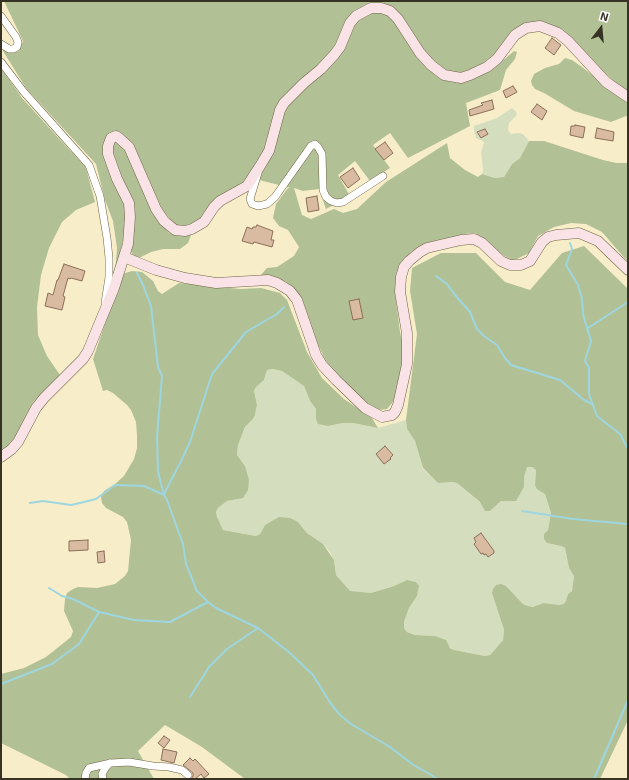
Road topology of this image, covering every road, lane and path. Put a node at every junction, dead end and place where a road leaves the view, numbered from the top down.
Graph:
1 (1, 16) edge
2 (1, 44) edge
3 (1, 62) edge
4 (628, 97) edge
5 (260, 166) junction
6 (383, 176) dead end
7 (124, 257) junction
8 (628, 270) edge
9 (103, 315) junction
10 (1, 457) edge
11 (111, 763) junction
12 (188, 775) dead end
13 (86, 779) edge
14 (103, 779) edge

1 - 2 street
3 - 9 street
4 - 5 street
5 - 6 street
5 - 7 street
7 - 8 street
7 - 9 street
9 - 10 street
11 - 12 street
11 - 13 street
11 - 14 street

